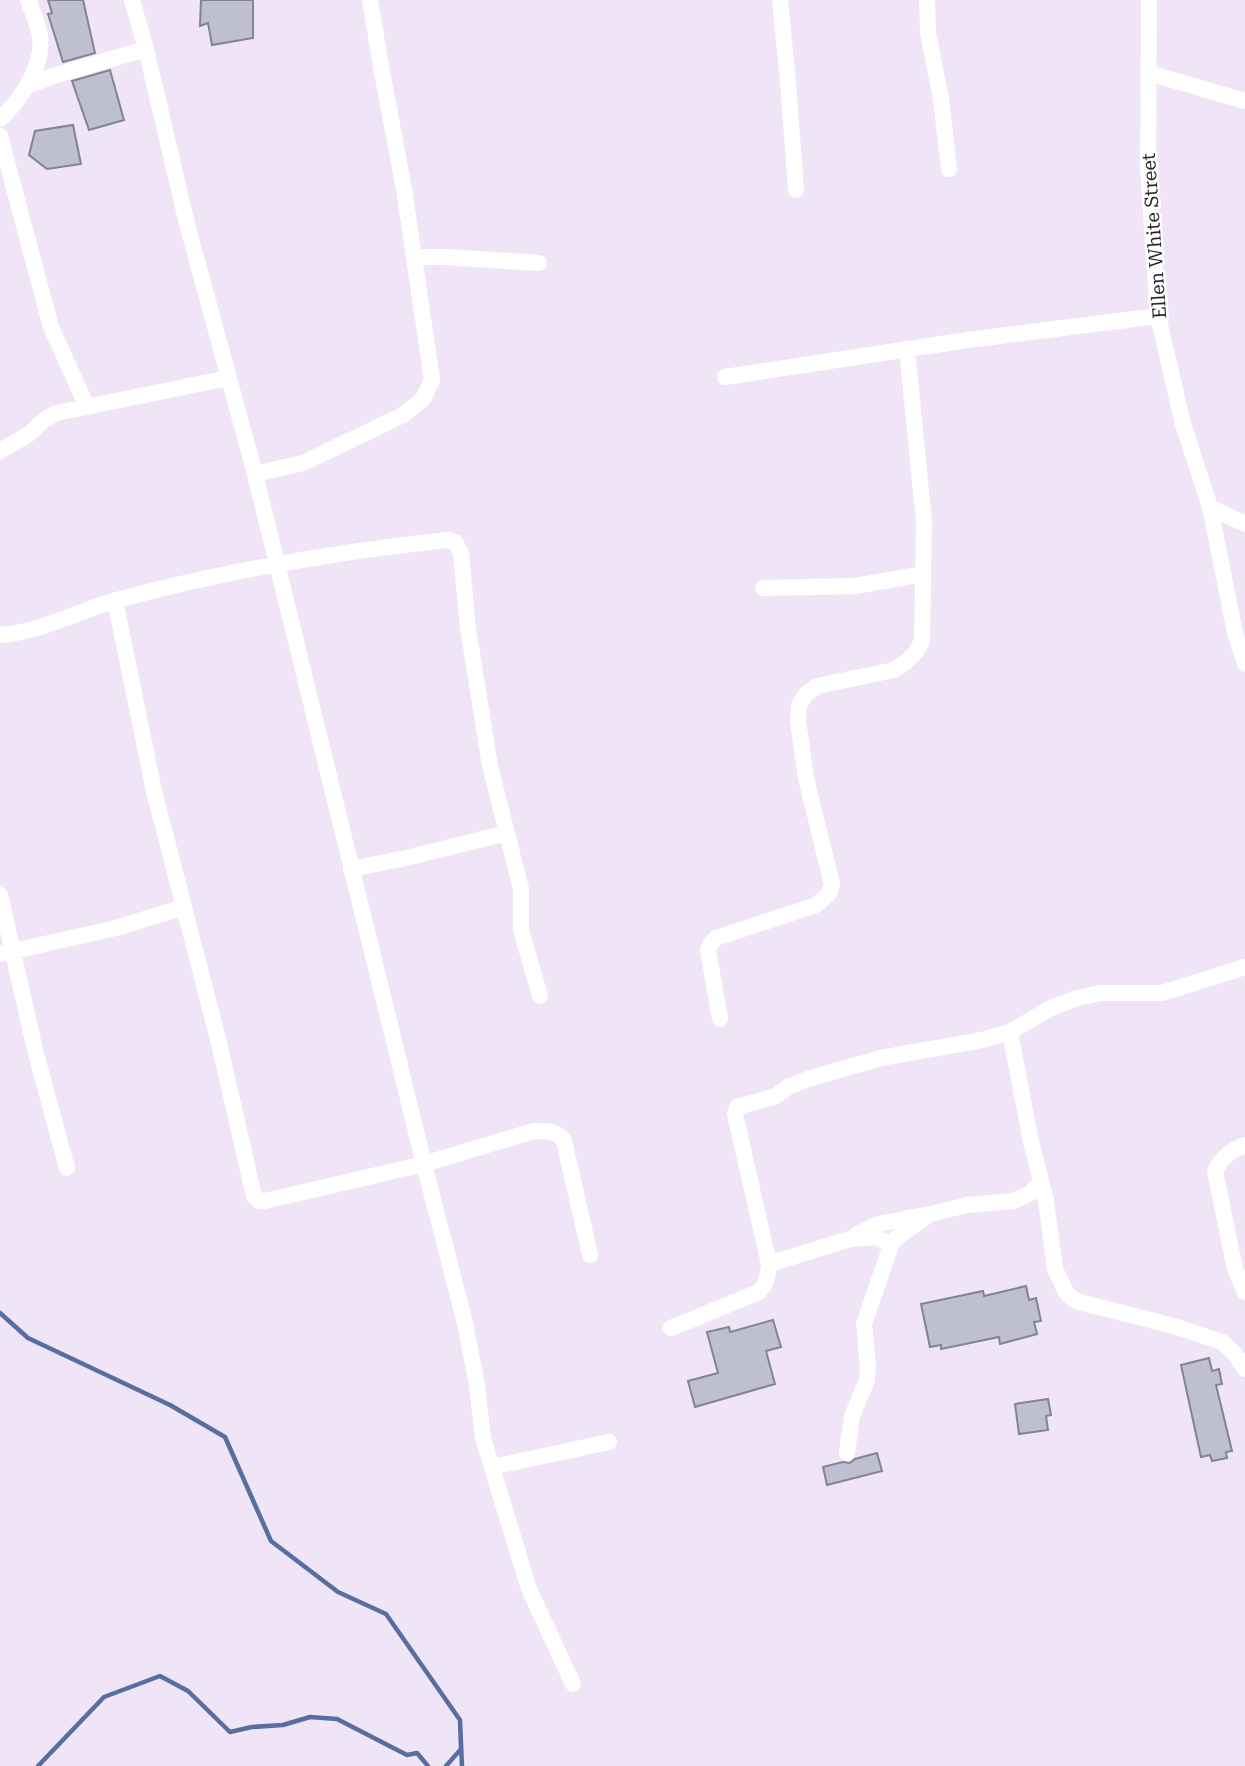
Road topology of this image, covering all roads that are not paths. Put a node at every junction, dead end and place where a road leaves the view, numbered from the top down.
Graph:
1 (28, 0) edge
2 (132, 0) edge
3 (370, 0) edge
4 (780, 0) edge
5 (928, 0) edge
6 (1149, 0) edge
7 (146, 49) junction
8 (1149, 73) junction
9 (27, 86) junction
10 (1245, 101) edge
11 (0, 119) edge
12 (0, 136) edge
13 (949, 169) dead end
14 (796, 190) dead end
15 (414, 257) junction
16 (539, 263) dead end
17 (1158, 316) junction
18 (907, 349) junction
19 (725, 377) dead end
20 (228, 378) junction
21 (87, 407) junction
22 (0, 451) edge
23 (255, 474) junction
24 (1210, 507) junction
25 (1245, 524) edge
26 (275, 563) junction
27 (923, 574) junction
28 (763, 588) dead end
29 (115, 600) junction
30 (0, 635) edge
31 (1245, 664) edge
32 (507, 833) junction
33 (351, 869) junction
34 (0, 895) edge
35 (184, 907) junction
36 (7, 953) edge
37 (1245, 967) edge
38 (540, 996) dead end
39 (720, 1019) dead end
40 (1010, 1031) junction
41 (1245, 1145) edge
42 (424, 1164) junction
43 (67, 1168) dead end
44 (1041, 1181) junction
45 (930, 1214) junction
46 (850, 1239) junction
47 (891, 1245) junction
48 (590, 1255) dead end
49 (769, 1264) junction
50 (1245, 1292) edge
51 (671, 1328) dead end
52 (1245, 1369) edge
53 (609, 1442) dead end
54 (847, 1453) dead end
55 (492, 1467) junction
56 (573, 1684) dead end

1 - 9 street
2 - 7 street
3 - 15 street
4 - 14 street
5 - 13 street
6 - 8 street, Ellen White Street
7 - 9 street
7 - 20 street
8 - 10 street
8 - 17 street, Ellen White Street
9 - 11 street
12 - 21 street
15 - 16 street
15 - 23 street
17 - 18 street
17 - 24 street, Ellen White Street
18 - 19 street
18 - 27 street
20 - 21 street
20 - 23 street
21 - 22 street
23 - 26 street
24 - 25 street
24 - 31 street, Ellen White Street
26 - 29 street
26 - 32 street
26 - 33 street
27 - 28 street
27 - 39 street
29 - 30 street
29 - 35 street
32 - 33 street
32 - 38 street
33 - 42 street
34 - 36 street
35 - 36 street
35 - 42 street
36 - 43 street
37 - 40 street
40 - 44 street
40 - 49 street
41 - 50 street
42 - 48 street
42 - 55 street
44 - 45 street
44 - 52 street
45 - 46 street
45 - 47 street
46 - 47 street
46 - 49 street
47 - 54 street
49 - 51 street
53 - 55 street
55 - 56 street

